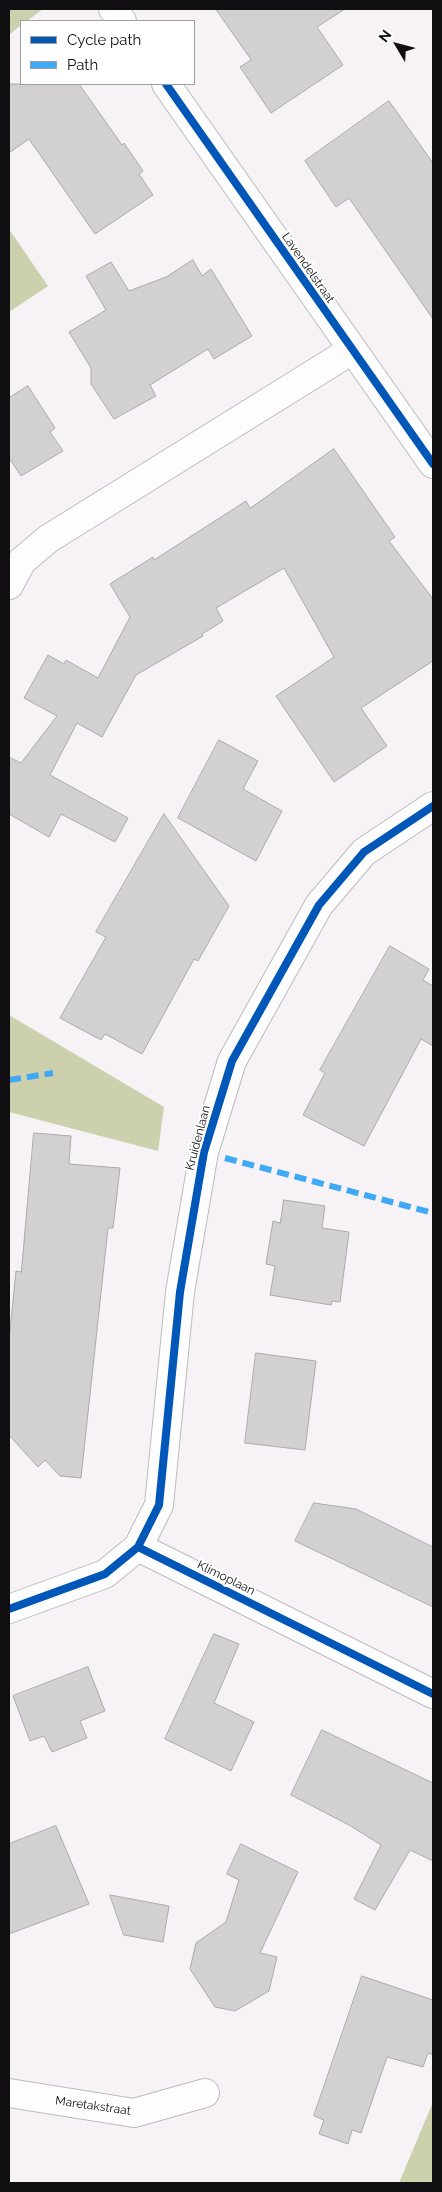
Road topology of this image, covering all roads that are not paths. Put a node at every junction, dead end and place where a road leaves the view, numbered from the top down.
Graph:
1 (114, 9) edge
2 (121, 20) edge
3 (167, 85) edge
4 (352, 350) junction
5 (433, 464) edge
6 (9, 585) edge
7 (433, 806) edge
8 (138, 1547) junction
9 (9, 1609) edge
10 (433, 1694) edge
11 (9, 2093) edge
12 (205, 2093) dead end

1 - 2 street
3 - 4 street, Lavendelstraat
4 - 5 street, Lavendelstraat
4 - 6 street
7 - 8 street, Kruidenlaan
8 - 9 street
8 - 10 street, Klimoplaan
11 - 12 street, Maretakstraat

